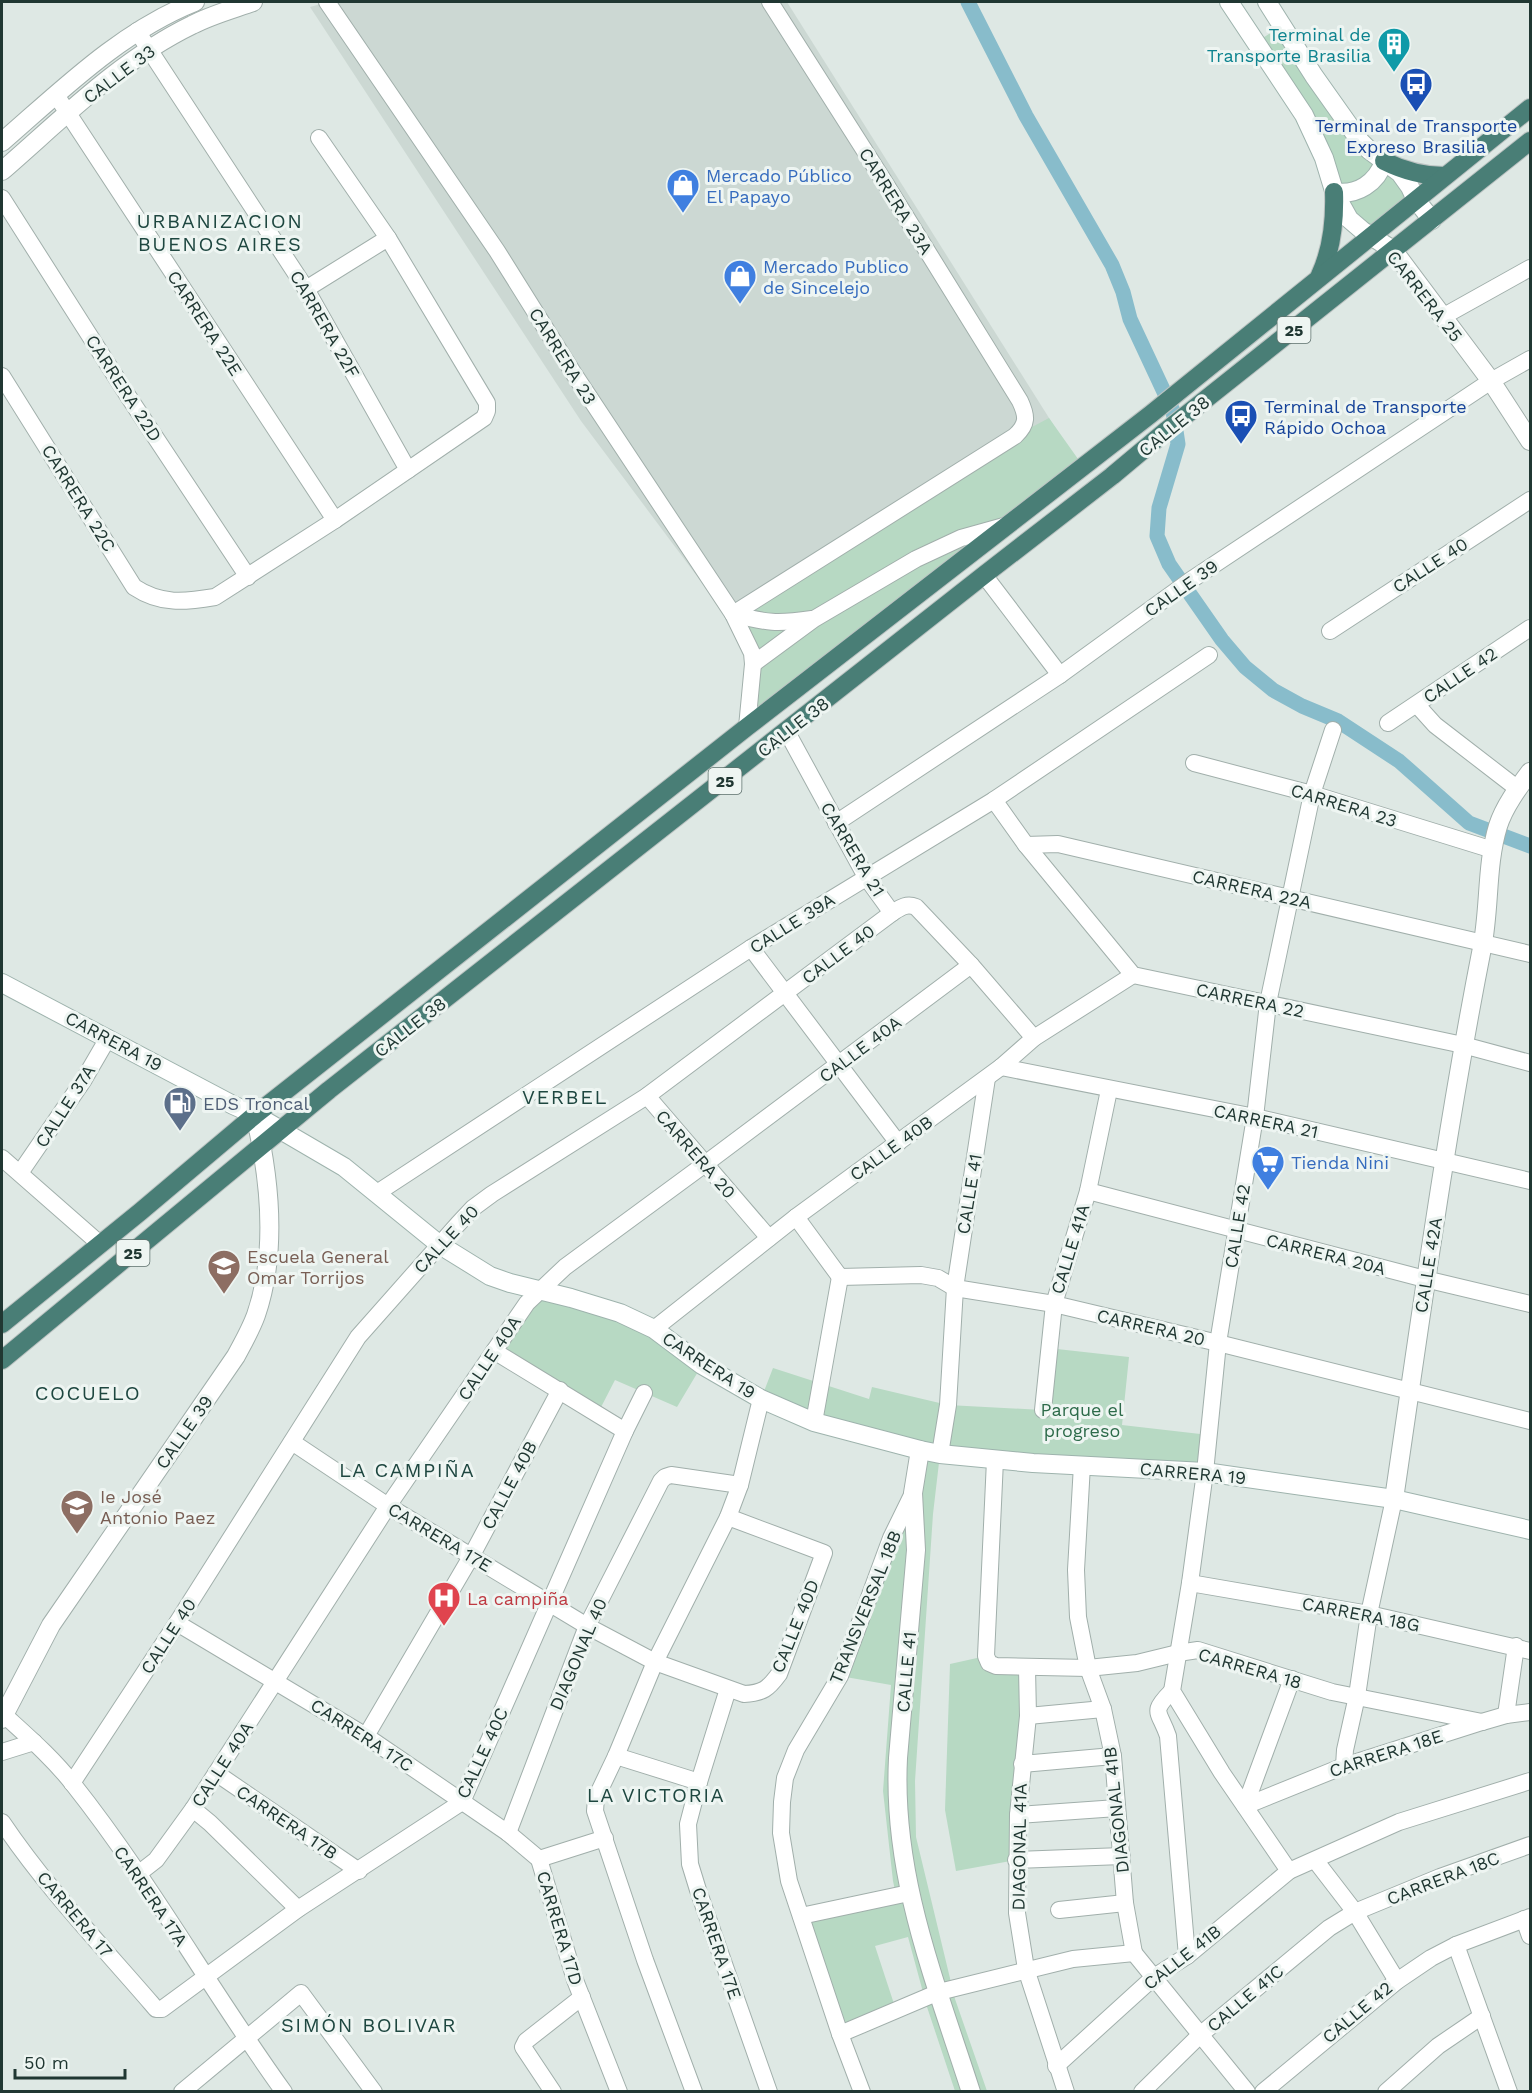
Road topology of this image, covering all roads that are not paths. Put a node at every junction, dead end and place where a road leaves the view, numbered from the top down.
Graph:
1 (195, 2) edge
2 (253, 2) edge
3 (327, 2) edge
4 (770, 2) edge
5 (1229, 2) edge
6 (1267, 2) edge
7 (137, 31) junction
8 (149, 50) junction
9 (56, 95) junction
10 (1530, 108) edge
11 (68, 113) junction
12 (319, 138) dead end
13 (1530, 141) edge
14 (2, 142) edge
15 (1384, 161) junction
16 (2, 171) edge
17 (1445, 176) junction
18 (1334, 192) junction
19 (2, 198) edge
20 (1416, 200) junction
21 (1432, 219) junction
22 (1372, 235) junction
23 (388, 238) junction
24 (1393, 250) junction
25 (1530, 268) edge
26 (1318, 279) junction
27 (306, 289) junction
28 (1444, 316) junction
29 (1530, 358) edge
30 (2, 376) edge
31 (1491, 381) junction
32 (1530, 441) edge
33 (408, 470) junction
34 (1530, 500) edge
35 (335, 520) junction
36 (1004, 526) junction
37 (984, 575) junction
38 (248, 577) junction
39 (733, 614) junction
40 (814, 619) junction
41 (1530, 627) edge
42 (1330, 631) dead end
43 (1209, 656) dead end
44 (753, 664) junction
45 (1060, 675) junction
46 (1417, 705) junction
47 (1388, 723) dead end
48 (747, 727) junction
49 (1333, 730) dead end
50 (787, 732) junction
51 (1194, 763) dead end
52 (1526, 780) edge
53 (1312, 794) junction
54 (994, 800) junction
55 (836, 823) junction
56 (1026, 845) junction
57 (1494, 845) junction
58 (866, 878) junction
59 (1290, 897) junction
60 (892, 913) junction
61 (1483, 942) junction
62 (752, 948) junction
63 (1530, 954) edge
64 (971, 965) junction
65 (1133, 975) junction
66 (2, 983) edge
67 (787, 993) junction
68 (1268, 1003) junction
69 (108, 1038) junction
70 (1034, 1038) junction
71 (1463, 1045) junction
72 (1530, 1063) edge
73 (839, 1065) junction
74 (1001, 1068) junction
75 (987, 1078) junction
76 (1109, 1090) junction
77 (647, 1096) junction
78 (255, 1115) junction
79 (1255, 1118) junction
80 (281, 1130) junction
81 (898, 1143) junction
82 (262, 1145) junction
83 (2, 1158) edge
84 (1444, 1160) junction
85 (705, 1164) junction
86 (20, 1173) junction
87 (1530, 1181) edge
88 (1088, 1191) junction
89 (377, 1193) junction
90 (796, 1217) junction
91 (1236, 1230) junction
92 (769, 1238) junction
93 (100, 1244) junction
94 (440, 1245) junction
95 (840, 1277) junction
96 (1425, 1279) junction
97 (955, 1288) junction
98 (538, 1291) junction
99 (1054, 1304) junction
100 (1530, 1304) edge
101 (2, 1324) edge
102 (654, 1329) junction
103 (1218, 1343) junction
104 (494, 1351) junction
105 (2, 1360) edge
106 (560, 1390) junction
107 (1410, 1391) junction
108 (644, 1393) dead end
109 (761, 1399) junction
110 (1043, 1410) dead end
111 (1530, 1421) edge
112 (814, 1422) junction
113 (625, 1431) junction
114 (292, 1442) junction
115 (920, 1450) junction
116 (940, 1454) junction
117 (995, 1460) junction
118 (1082, 1465) junction
119 (1205, 1472) junction
120 (740, 1485) junction
121 (913, 1493) junction
122 (1394, 1499) junction
123 (388, 1506) junction
124 (728, 1517) junction
125 (1530, 1530) edge
126 (472, 1555) junction
127 (1190, 1583) junction
128 (550, 1603) junction
129 (1369, 1614) junction
130 (177, 1623) junction
131 (587, 1626) junction
132 (1523, 1649) edge
133 (1178, 1653) junction
134 (655, 1662) junction
135 (1027, 1668) junction
136 (1088, 1668) junction
137 (1292, 1679) junction
138 (276, 1681) junction
139 (728, 1689) junction
140 (1172, 1690) junction
141 (759, 1694) joint
142 (1357, 1696) junction
143 (1103, 1709) junction
144 (1530, 1712) edge
145 (1506, 1715) junction
146 (2, 1716) edge
147 (1028, 1716) junction
148 (1482, 1722) junction
149 (366, 1736) junction
150 (34, 1742) junction
151 (2, 1752) edge
152 (616, 1756) junction
153 (1113, 1756) junction
154 (1022, 1764) junction
155 (1344, 1766) junction
156 (216, 1773) junction
157 (1530, 1781) edge
158 (699, 1782) junction
159 (72, 1783) junction
160 (462, 1802) junction
161 (1245, 1806) junction
162 (1117, 1808) junction
163 (193, 1809) junction
164 (1018, 1815) junction
165 (2, 1822) edge
166 (508, 1833) junction
167 (605, 1839) junction
168 (1530, 1845) edge
169 (1122, 1856) junction
170 (539, 1859) junction
171 (1016, 1860) junction
172 (1315, 1860) junction
173 (359, 1871) junction
174 (1289, 1871) junction
175 (138, 1874) junction
176 (909, 1893) junction
177 (1125, 1903) junction
178 (298, 1909) junction
179 (1059, 1910) dead end
180 (1355, 1912) junction
181 (801, 1916) junction
182 (1527, 1918) edge
183 (1530, 1936) edge
184 (1456, 1946) junction
185 (1134, 1953) junction
186 (1187, 1956) junction
187 (1026, 1969) junction
188 (206, 1977) junction
189 (1154, 1977) junction
190 (1397, 1981) junction
191 (939, 1992) junction
192 (582, 1997) junction
193 (151, 2003) joint
194 (1482, 2016) junction
195 (840, 2034) junction
196 (1200, 2035) junction
197 (246, 2038) junction
198 (1056, 2066) junction
199 (182, 2091) edge
200 (284, 2091) edge
201 (374, 2091) edge
202 (553, 2091) edge
203 (619, 2091) edge
204 (694, 2091) edge
205 (769, 2091) edge
206 (862, 2091) edge
207 (971, 2091) edge
208 (1066, 2091) edge
209 (1142, 2091) edge
210 (1247, 2091) edge
211 (1263, 2091) edge
212 (1386, 2091) edge
213 (1508, 2091) edge

1 - 7 street, CALLE 33
2 - 8 street, CALLE 33
3 - 39 street, CARRERA 23
4 - 39 street, CARRERA 23A
5 - 18 street, CARRERA 25
6 - 15 street
7 - 8 street, CARRERA 22F
7 - 9 street, CALLE 33
8 - 11 street, CALLE 33
8 - 27 street, CARRERA 22F
9 - 11 street, CARRERA 22E
9 - 14 street, CALLE 33
10 - 17 highway, CALLE 38 / 25
11 - 16 street, CALLE 33
11 - 35 street, CARRERA 22E
12 - 23 street, CARRERA 22C
13 - 21 highway, CALLE 38 / 25
15 - 17 highway
15 - 18 street
15 - 20 street
17 - 20 highway, CALLE 38 / 25
18 - 22 street, CARRERA 25
18 - 26 highway
19 - 38 street, CARRERA 22D
20 - 21 street
20 - 22 highway, CALLE 38 / 25
21 - 24 highway, CALLE 38 / 25
22 - 24 street, CARRERA 25
22 - 26 highway, CALLE 38 / 25
23 - 27 street
23 - 33 street, CARRERA 22C
24 - 28 street, CARRERA 25
24 - 37 highway, CALLE 38 / 25
25 - 28 street
26 - 36 highway, CALLE 38 / 25
27 - 33 street, CARRERA 22F
28 - 31 street, CARRERA 25
29 - 31 street, CALLE 39
30 - 38 street, CARRERA 22C
31 - 32 street, CARRERA 25
31 - 45 street, CALLE 39
33 - 35 street, CARRERA 22C
34 - 42 street, CALLE 40
35 - 38 street, CARRERA 22C
36 - 40 street
36 - 48 highway, CALLE 38 / 25
37 - 45 street
37 - 50 highway, CALLE 38 / 25
39 - 40 street
39 - 44 street, CARRERA 23
40 - 44 street
41 - 46 street, CALLE 42
43 - 54 street, CALLE 39A
44 - 48 street, CARRERA 23
45 - 55 street, CALLE 39
46 - 47 street, CALLE 42
46 - 52 street
48 - 78 highway, CALLE 38 / 25
49 - 53 street, CALLE 42
50 - 55 street, CARRERA 21
50 - 80 highway, CALLE 38 / 25
51 - 53 street, CARRERA 23
52 - 57 street, CALLE 42A
53 - 57 street, CARRERA 23
53 - 59 street, CALLE 42
54 - 56 street
54 - 58 street, CALLE 39A
55 - 58 street, CARRERA 21
56 - 59 street, CARRERA 22A
56 - 65 street
57 - 61 street, CALLE 42A
58 - 60 street, CARRERA 21
58 - 62 street, CALLE 39A
59 - 61 street, CARRERA 22A
59 - 68 street, CALLE 42
60 - 64 street, CARRERA 21
60 - 67 street, CALLE 40
61 - 63 street, CARRERA 22A
61 - 71 street, CALLE 42A
62 - 67 street
62 - 89 street, CALLE 39A
64 - 70 street, CARRERA 21
64 - 73 street, CALLE 40A
65 - 68 street, CARRERA 22
65 - 70 street, CALLE 40B
66 - 69 street, CARRERA 19
67 - 73 street
67 - 77 street, CALLE 40
68 - 71 street, CARRERA 22
68 - 79 street, CALLE 42
69 - 78 street, CARRERA 19
69 - 86 street, CALLE 37A
70 - 74 street, CALLE 40B
71 - 72 street, CARRERA 22
71 - 84 street, CALLE 42A
73 - 81 street
73 - 85 street, CALLE 40A
74 - 75 street, CALLE 40B
74 - 76 street, CARRERA 21
75 - 81 street, CALLE 40B
75 - 97 street, CALLE 41
76 - 79 street, CARRERA 21
76 - 88 street, CALLE 41A
77 - 85 street, CARRERA 20
77 - 94 street, CALLE 40
78 - 80 street, CARRERA 19
78 - 82 street, CALLE 39
78 - 93 highway, CALLE 38 / 25
79 - 84 street, CARRERA 21
79 - 91 street, CALLE 42
80 - 82 highway, CALLE 38 / 25
80 - 89 street, CARRERA 19
81 - 90 street, CALLE 40B
82 - 105 highway, CALLE 38 / 25
82 - 146 street, CALLE 39
83 - 86 street
84 - 87 street, CARRERA 21
84 - 96 street, CALLE 42A
85 - 92 street, CARRERA 20
85 - 98 street, CALLE 40A
86 - 93 street
88 - 91 street, CARRERA 20A
88 - 99 street, CALLE 41A
89 - 94 street, CARRERA 19
90 - 92 street, CALLE 40B
90 - 95 street
91 - 96 street, CARRERA 20A
91 - 103 street, CALLE 42
92 - 102 street, CALLE 40B
93 - 101 highway, CALLE 38 / 25
94 - 98 street, CARRERA 19
94 - 114 street, CALLE 40
95 - 97 street, CARRERA 20
95 - 112 street
96 - 100 street, CARRERA 20A
96 - 107 street, CALLE 42A
97 - 99 street, CARRERA 20
97 - 116 street, CALLE 41
98 - 102 street, CARRERA 19
98 - 104 street, CALLE 40A
99 - 103 street, CARRERA 20
99 - 110 street, CALLE 41A
102 - 109 street, CARRERA 19
103 - 107 street, CARRERA 20
103 - 119 street, CALLE 42
104 - 106 street
104 - 123 street, CALLE 40A
106 - 113 street
106 - 126 street, CALLE 40B
107 - 111 street, CARRERA 20
107 - 122 street, CALLE 42A
108 - 113 street, CALLE 40C
109 - 112 street, CARRERA 19
109 - 120 street
112 - 115 street, CARRERA 19
113 - 128 street, CALLE 40C
114 - 123 street, CARRERA 17E
114 - 130 street, CALLE 40
115 - 116 street, CARRERA 19
115 - 121 street, CALLE 41
116 - 117 street, CARRERA 19
117 - 118 street, CARRERA 19
117 - 135 street, CARRERA 18
118 - 119 street, CARRERA 19
118 - 136 street
119 - 122 street, CARRERA 19
119 - 127 street, CALLE 42
120 - 124 street
120 - 131 street, DIAGONAL 40
121 - 176 street, CALLE 41
121 - 181 street, TRANSVERSAL 18B
122 - 125 street, CARRERA 19
122 - 129 street, CALLE 42A
123 - 126 street, CARRERA 17E
123 - 138 street, CALLE 40A
124 - 134 street
124 - 141 street, CALLE 40D
126 - 128 street, CARRERA 17E
126 - 149 street, CALLE 40B
127 - 129 street, CARRERA 18G
127 - 133 street, CALLE 42
128 - 131 street, CARRERA 17E
128 - 160 street, CALLE 40C
129 - 132 street, CARRERA 18G
129 - 142 street, CALLE 42A
130 - 138 street, CARRERA 17C
130 - 159 street, CALLE 40
131 - 134 street, CARRERA 17E
131 - 166 street, DIAGONAL 40
132 - 145 street
133 - 136 street, CARRERA 18
133 - 137 street, CARRERA 18
133 - 140 street, CALLE 42
134 - 139 street, CARRERA 17E
134 - 152 street
135 - 136 street, CARRERA 18
135 - 147 street, DIAGONAL 41A
136 - 143 street, DIAGONAL 41B
137 - 142 street, CARRERA 18
137 - 161 street
138 - 149 street, CARRERA 17C
138 - 156 street, CALLE 40A
139 - 141 street, CARRERA 17E
139 - 158 street, CARRERA 17E
140 - 161 street
140 - 186 street, CALLE 42
142 - 148 street, CARRERA 18
142 - 155 street, CALLE 42A
143 - 147 street
143 - 153 street, DIAGONAL 41B
144 - 145 street, CARRERA 18E
145 - 148 street, CARRERA 18E
146 - 150 street, CARRERA 17A
147 - 154 street, DIAGONAL 41A
148 - 155 street, CARRERA 18E
149 - 160 street, CARRERA 17C
150 - 151 street
150 - 159 street, CARRERA 17A
152 - 158 street
152 - 167 street
153 - 154 street
153 - 162 street, DIAGONAL 41B
154 - 164 street, DIAGONAL 41A
155 - 161 street, CARRERA 18E
156 - 163 street, CALLE 40A
156 - 173 street, CARRERA 17B
157 - 172 street
158 - 205 street, CARRERA 17E
159 - 175 street, CARRERA 17A
160 - 166 street, CARRERA 17C
160 - 173 street, CALLE 40C
161 - 174 street
162 - 164 street
162 - 169 street, DIAGONAL 41B
163 - 175 street, CALLE 40A
163 - 178 street
164 - 171 street, DIAGONAL 41A
165 - 193 street, CARRERA 17
166 - 170 street, CARRERA 17C
167 - 170 street
167 - 204 street
168 - 180 street, CARRERA 18C
169 - 171 street
169 - 177 street, DIAGONAL 41B
170 - 192 street, CARRERA 17D
171 - 187 street, DIAGONAL 41A
172 - 174 street, CALLE 41B
172 - 180 street, CALLE 42
173 - 178 street, CALLE 40C
174 - 186 street, CALLE 41B
175 - 188 street, CARRERA 17A
176 - 181 street
176 - 191 street
177 - 179 street
177 - 185 street, DIAGONAL 41B
178 - 188 street, CALLE 40C
180 - 190 street, CALLE 42
180 - 196 street, CALLE 41C
181 - 195 street
182 - 183 street
182 - 184 street
184 - 190 street
184 - 194 street
185 - 187 street
185 - 189 street
186 - 189 street, CALLE 41B
187 - 191 street
187 - 198 street, DIAGONAL 41A
188 - 193 street, CALLE 40C
188 - 197 street, CARRERA 17A
189 - 196 street
189 - 198 street, CALLE 41B
190 - 211 street, CALLE 42
191 - 195 street
191 - 207 street
192 - 202 street, CARRERA 17D
192 - 203 street, CARRERA 17D
194 - 212 street
194 - 213 street
195 - 206 street
196 - 209 street, CALLE 41C
196 - 210 street
197 - 199 street
197 - 200 street, CARRERA 17A
197 - 201 street
198 - 208 street, DIAGONAL 41A

